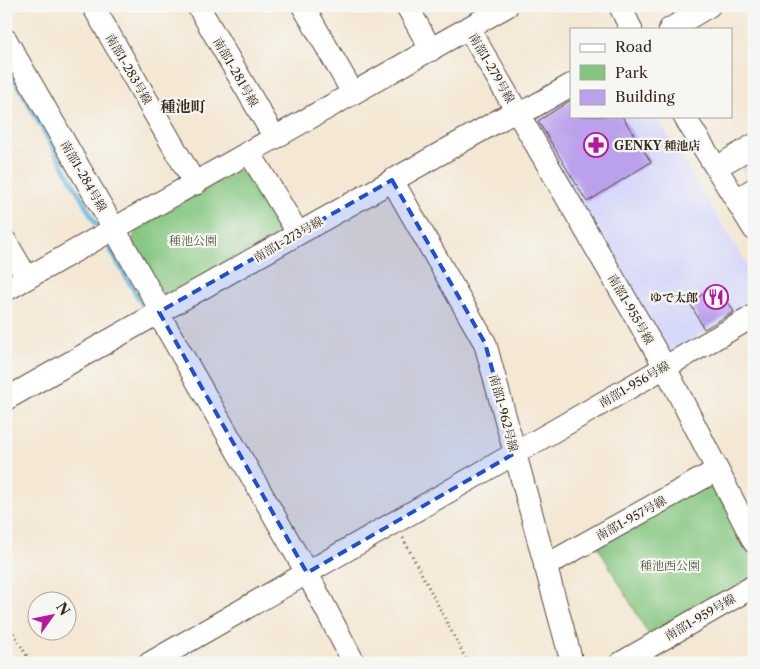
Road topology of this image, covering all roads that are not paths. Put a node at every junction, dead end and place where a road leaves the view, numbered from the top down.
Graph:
1 (93, 6) edge
2 (198, 6) edge
3 (303, 6) edge
4 (407, 6) edge
5 (507, 6) edge
6 (620, 6) edge
7 (709, 6) edge
8 (631, 28) edge
9 (672, 28) edge
10 (469, 29) junction
11 (6, 40) edge
12 (431, 50) junction
13 (570, 86) edge
14 (353, 93) junction
15 (516, 110) junction
16 (686, 118) edge
17 (274, 138) junction
18 (754, 146) edge
19 (250, 152) junction
20 (729, 160) dead end
21 (392, 180) junction
22 (195, 184) junction
23 (745, 194) edge
24 (754, 229) edge
25 (114, 230) junction
26 (298, 232) junction
27 (6, 242) edge
28 (27, 278) junction
29 (6, 290) edge
30 (160, 312) junction
31 (754, 316) edge
32 (665, 367) junction
33 (6, 399) edge
34 (514, 453) junction
35 (717, 470) junction
36 (754, 542) edge
37 (545, 566) junction
38 (307, 573) junction
39 (754, 586) edge
40 (150, 663) edge
41 (354, 663) edge
42 (572, 663) edge
43 (621, 663) edge

1 - 22 street, 南部1-283号線
2 - 17 street, 南部1-281号線
3 - 14 street
4 - 12 street
5 - 10 street
6 - 8 street
7 - 9 street
10 - 12 street
10 - 15 street, 南部1-279号線
11 - 25 street, 南部1-284号線
12 - 14 street
13 - 15 street, 南部1-273号線
14 - 17 street
15 - 21 street, 南部1-273号線
15 - 32 street, 南部1-955号線
16 - 23 street
17 - 19 street
18 - 20 street
19 - 22 street
19 - 26 street
21 - 26 street, 南部1-273号線
21 - 34 street, 南部1-962号線
22 - 25 street
23 - 24 street
25 - 28 street
25 - 30 street, 南部1-284号線
26 - 30 street, 南部1-273号線
27 - 28 street
28 - 29 street
30 - 33 street, 南部1-273号線
30 - 38 street, 南部1-284号線
31 - 32 street, 南部1-956号線
32 - 34 street, 南部1-956号線
32 - 35 street, 南部1-955号線
34 - 37 street, 南部1-962号線
34 - 38 street, 南部1-956号線
35 - 36 street, 南部1-955号線
35 - 37 street, 南部1-957号線
37 - 42 street, 南部1-962号線
38 - 40 street, 南部1-956号線
38 - 41 street, 南部1-284号線
39 - 43 street, 南部1-959号線

